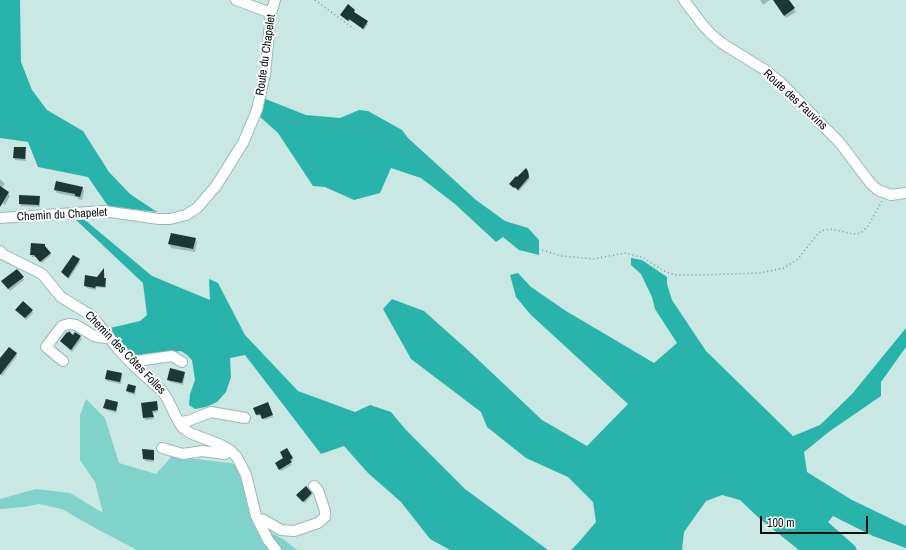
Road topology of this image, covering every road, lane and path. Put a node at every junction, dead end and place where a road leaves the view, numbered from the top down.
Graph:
1 (236, 0) edge
2 (275, 0) edge
3 (314, 0) edge
4 (684, 0) edge
5 (271, 13) junction
6 (354, 29) dead end
7 (257, 110) junction
8 (884, 193) junction
9 (906, 193) edge
10 (0, 218) edge
11 (0, 251) edge
12 (108, 336) junction
13 (63, 361) dead end
14 (130, 362) junction
15 (182, 362) dead end
16 (245, 418) dead end
17 (179, 422) junction
18 (162, 448) dead end
19 (230, 450) junction
20 (314, 486) dead end
21 (258, 519) junction
22 (276, 550) edge

1 - 5 street
2 - 5 street, Route du Chapelet
3 - 6 path
4 - 8 street, Route des Fauvins
5 - 7 street, Route du Chapelet
7 - 8 path
7 - 10 street, Chemin du Chapelet
8 - 9 street
11 - 12 street, Chemin des Côtes Folles
12 - 13 street
12 - 14 street, Chemin des Côtes Folles
14 - 15 street
14 - 17 street, Chemin des Côtes Folles
16 - 17 street
17 - 19 street, Chemin des Côtes Folles
18 - 19 street
19 - 21 street, Chemin des Côtes Folles
20 - 21 street
21 - 22 street, Chemin des Côtes Folles

